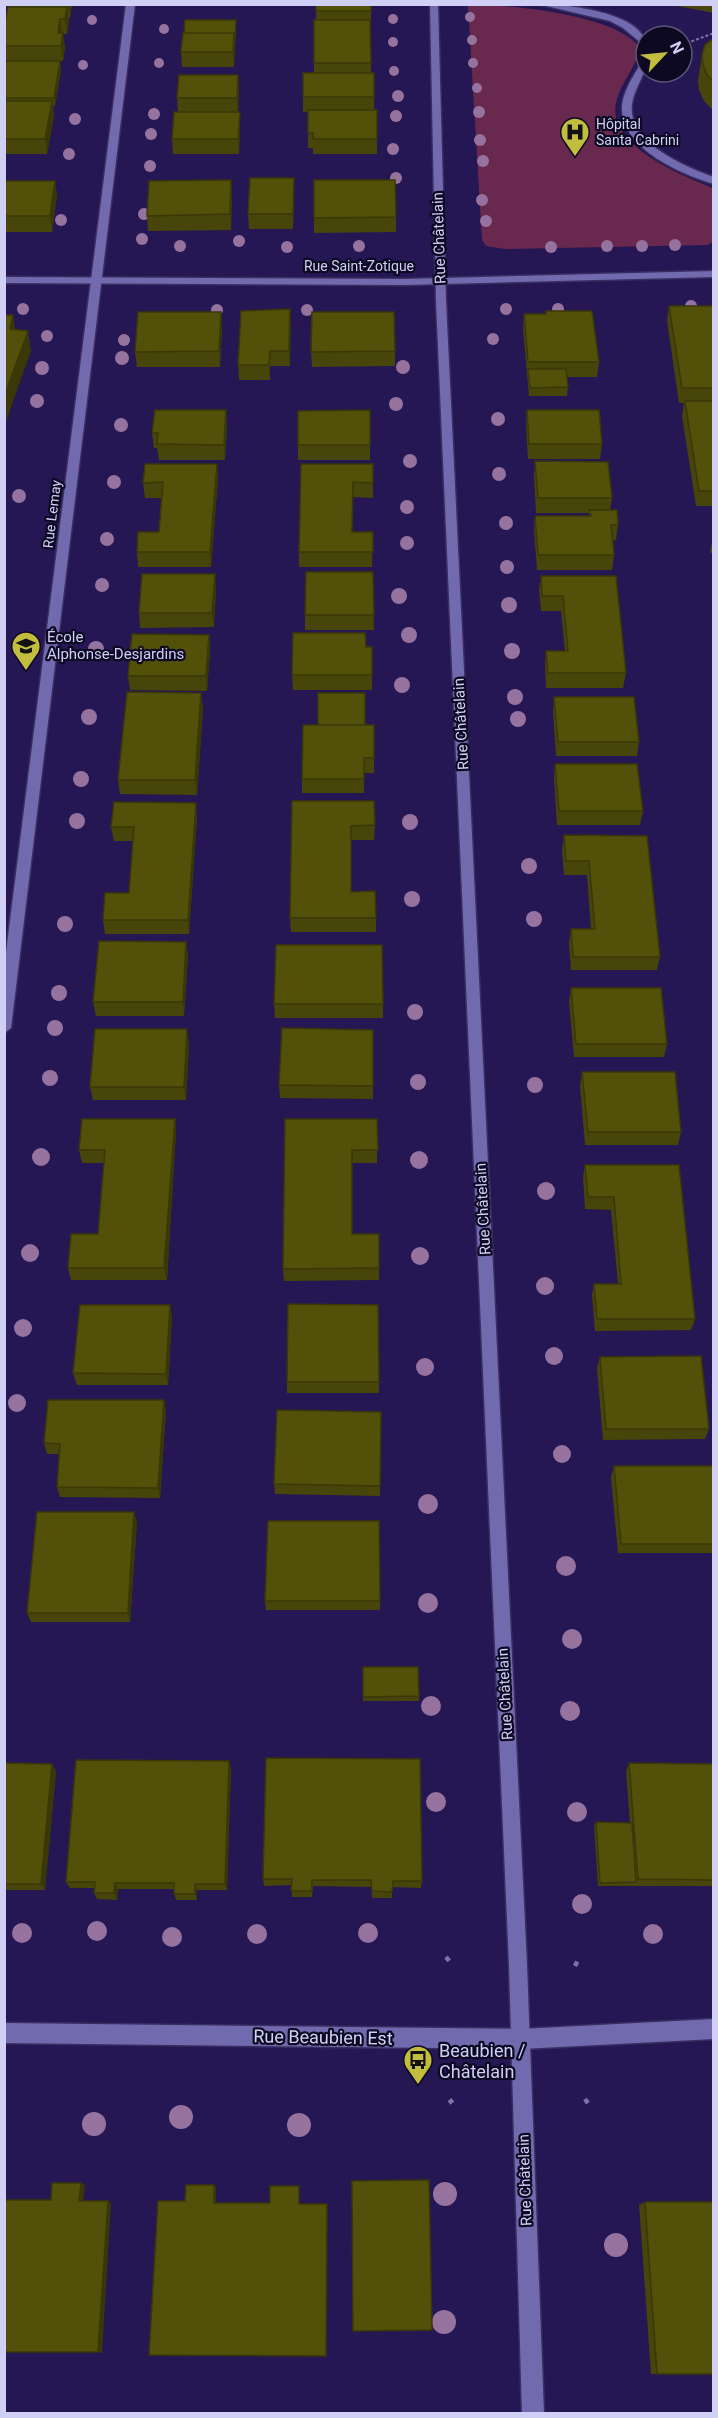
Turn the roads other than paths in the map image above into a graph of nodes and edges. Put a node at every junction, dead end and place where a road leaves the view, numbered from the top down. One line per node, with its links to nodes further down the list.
1 (131, 4): 8 (street, Rue Lemay)
2 (434, 4): 10 (street, Rue Châtelain)
3 (542, 4): 4 (street)
4 (634, 32)
5 (636, 84): 6 (street)
6 (714, 181)
7 (714, 274): 10 (street, Rue Saint-Zotique)
8 (96, 279): 9 (street, Rue Saint-Zotique); 10 (street, Rue Saint-Zotique); 11 (street, Rue Lemay)
9 (4, 280)
10 (441, 282): 14 (street, Rue Châtelain)
11 (4, 1028)
12 (714, 2029): 14 (street, Rue Beaubien Est)
13 (4, 2033): 14 (street, Rue Beaubien Est)
14 (521, 2039): 15 (street, Rue Châtelain)
15 (533, 2414)

